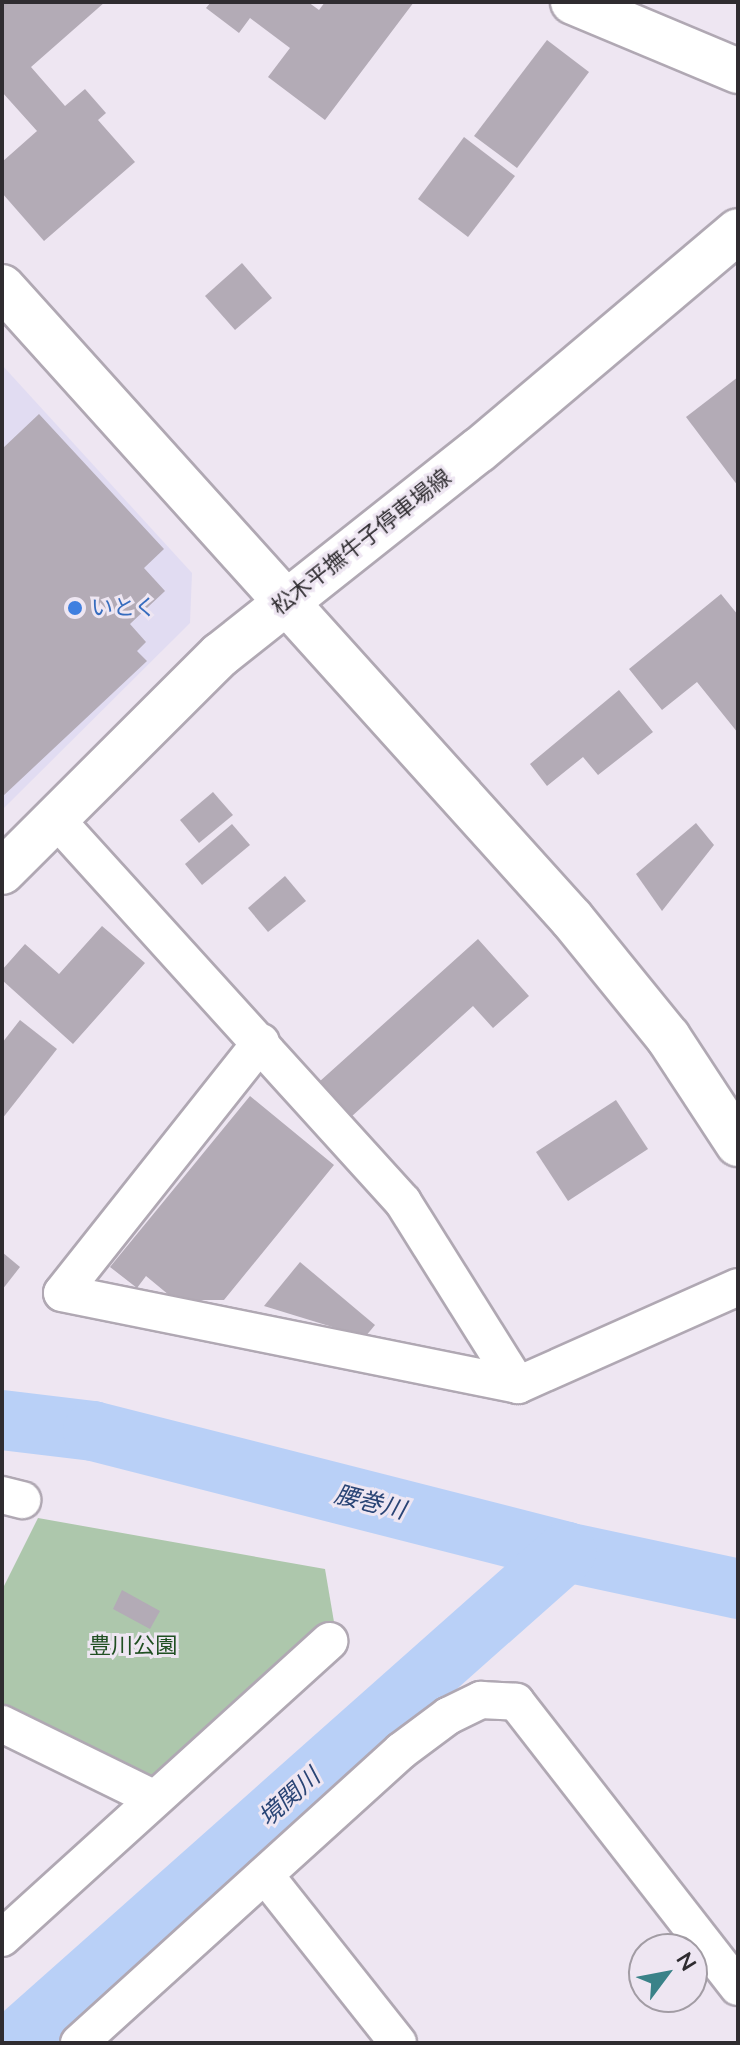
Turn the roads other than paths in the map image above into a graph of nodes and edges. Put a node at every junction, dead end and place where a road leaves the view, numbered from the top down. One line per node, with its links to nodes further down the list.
1 (573, 2): 2 (main road)
2 (738, 71)
3 (738, 231): 5 (main road, 松木平撫牛子停車場線)
4 (2, 287): 5 (main road)
5 (284, 601): 6 (main road, 松木平撫牛子停車場線); 9 (main road)
6 (53, 816): 7 (main road, 松木平撫牛子停車場線); 8 (street)
7 (2, 872)
8 (261, 1042): 11 (street); 11 (street)
9 (738, 1144)
10 (738, 1287): 11 (street)
11 (518, 1385)
12 (329, 1641): 14 (street)
13 (2, 1724): 14 (street)
14 (153, 1798): 16 (street)
15 (265, 1875): 17 (street); 18 (street); 19 (street)
16 (2, 1938)
17 (738, 1987)
18 (79, 2043)
19 (398, 2043)

